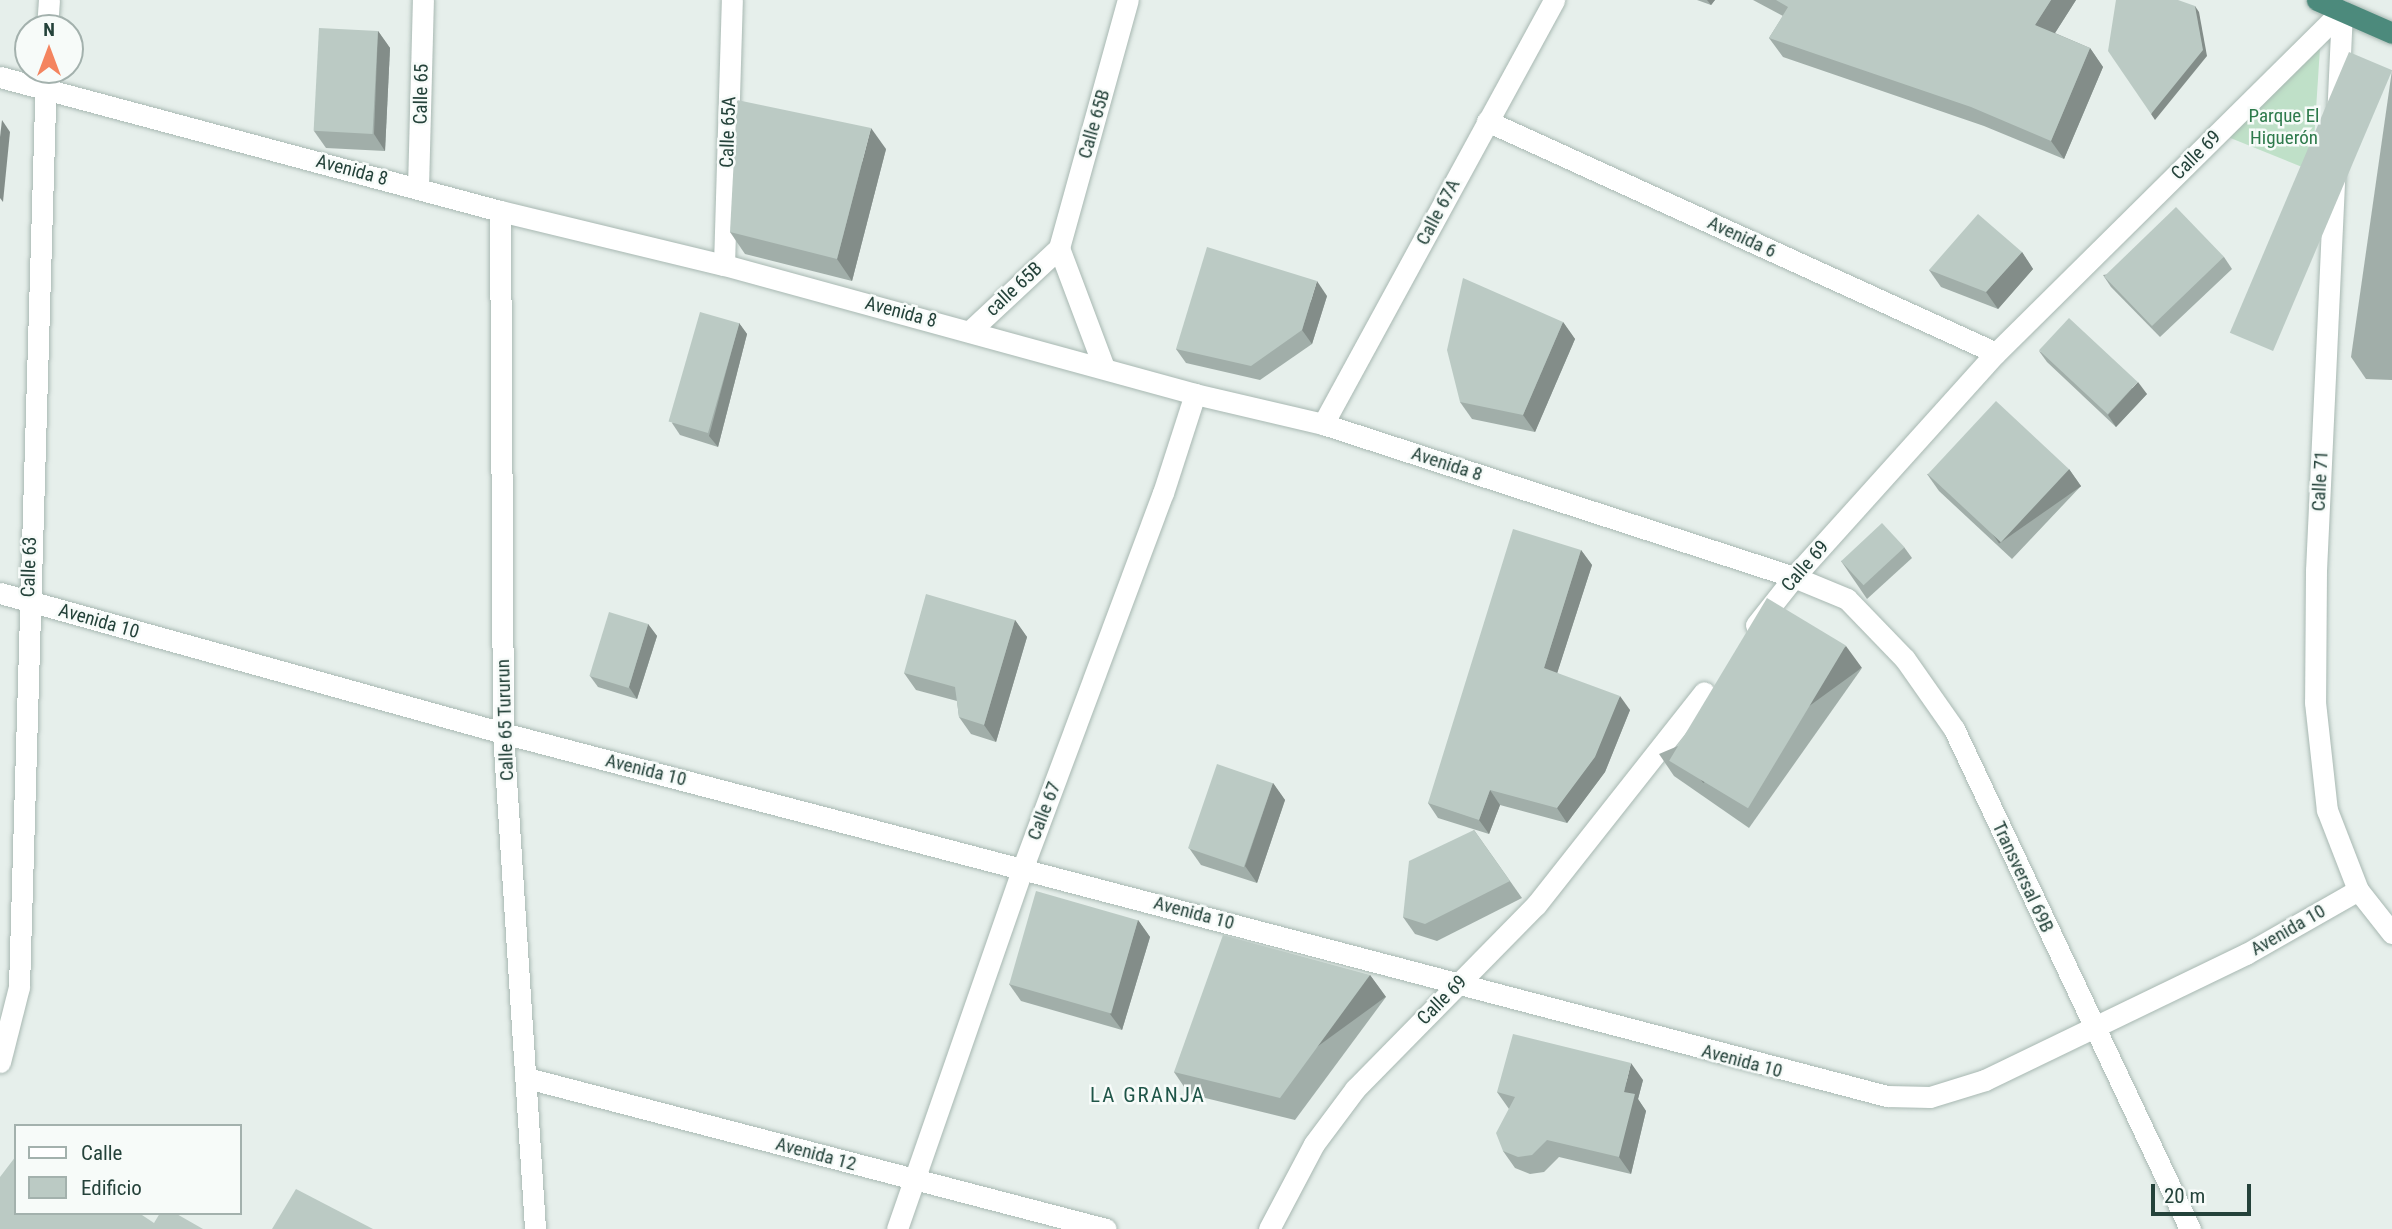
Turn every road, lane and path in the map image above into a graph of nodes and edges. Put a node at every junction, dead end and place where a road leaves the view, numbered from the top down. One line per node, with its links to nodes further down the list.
1 (423, 0): 11 (street, Calle 65)
2 (732, 0): 14 (street, Calle 65A)
3 (1128, 0): 13 (street, Calle 65B)
4 (1553, 0): 10 (street, Calle 67A)
5 (2317, 0): 6 (highway)
6 (2342, 11): 7 (highway); 16 (street, Calle 69); 27 (street, Calle 71)
7 (2392, 33)
8 (45, 84): 22 (street, Calle 63)
9 (62, 84): 11 (street, Avenida 8)
10 (1487, 121): 16 (street, Avenida 6); 19 (street, Calle 67A)
11 (418, 188): 12 (street, Avenida 8)
12 (500, 211): 14 (street, Avenida 8); 25 (street, Calle 65 Tururun)
13 (1059, 248): 15 (street, calle 65B); 17 (street)
14 (724, 265): 15 (street, Avenida 8)
15 (970, 331): 17 (street, Avenida 8)
16 (1996, 353): 20 (street, Calle 69)
17 (1104, 368): 18 (street, Avenida 8)
18 (1195, 394): 19 (street, Avenida 8); 26 (street, Calle 67)
19 (1323, 424): 20 (street, Avenida 8)
20 (1794, 577): 23 (street, Calle 69); 30 (street, Transversal 69B)
21 (0, 593): 22 (street, Avenida 10)
22 (28, 601): 25 (street, Avenida 10); 31 (street, Calle 63)
23 (1744, 641)
24 (1719, 673): 29 (street, Calle 69)
25 (503, 733): 26 (street, Avenida 10); 32 (street, Calle 65 Tururun)
26 (1023, 867): 29 (street, Avenida 10); 33 (street, Calle 67)
27 (2358, 890): 28 (street, Calle 71); 30 (street, Avenida 10)
28 (2392, 933)
29 (1457, 985): 30 (street, Avenida 10); 37 (street, Calle 69)
30 (2094, 1029): 38 (street, Transversal 69B)
31 (0, 1062)
32 (527, 1078): 33 (street, Avenida 12); 34 (street, Calle 65 Tururun)
33 (915, 1180): 35 (street, Calle 67); 36 (street, Avenida 12)
34 (535, 1229)
35 (897, 1229)
36 (1106, 1229)
37 (1269, 1229)
38 (2190, 1229)

